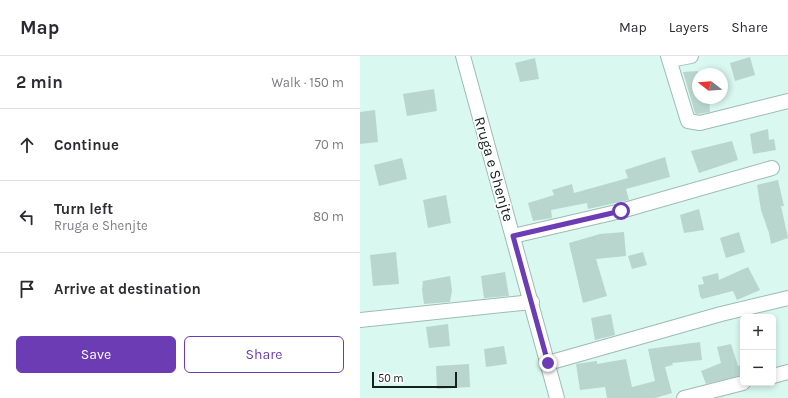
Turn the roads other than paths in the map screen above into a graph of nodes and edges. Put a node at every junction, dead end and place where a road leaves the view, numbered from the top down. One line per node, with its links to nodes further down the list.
1 (463, 56): 6 (street, Rruga e Shenjte)
2 (691, 56): 3 (street)
3 (669, 58): 4 (street)
4 (788, 101)
5 (772, 168): 6 (street)
6 (513, 236): 8 (street, Rruga e Shenjte)
7 (788, 298): 10 (street)
8 (532, 302): 9 (street); 10 (street, Rruga e Shenjte)
9 (360, 320)
10 (548, 363): 14 (street, Rruga e Shenjte)
11 (788, 372): 12 (street)
12 (776, 375)
13 (740, 384): 15 (street)
14 (557, 398)
15 (684, 398)

